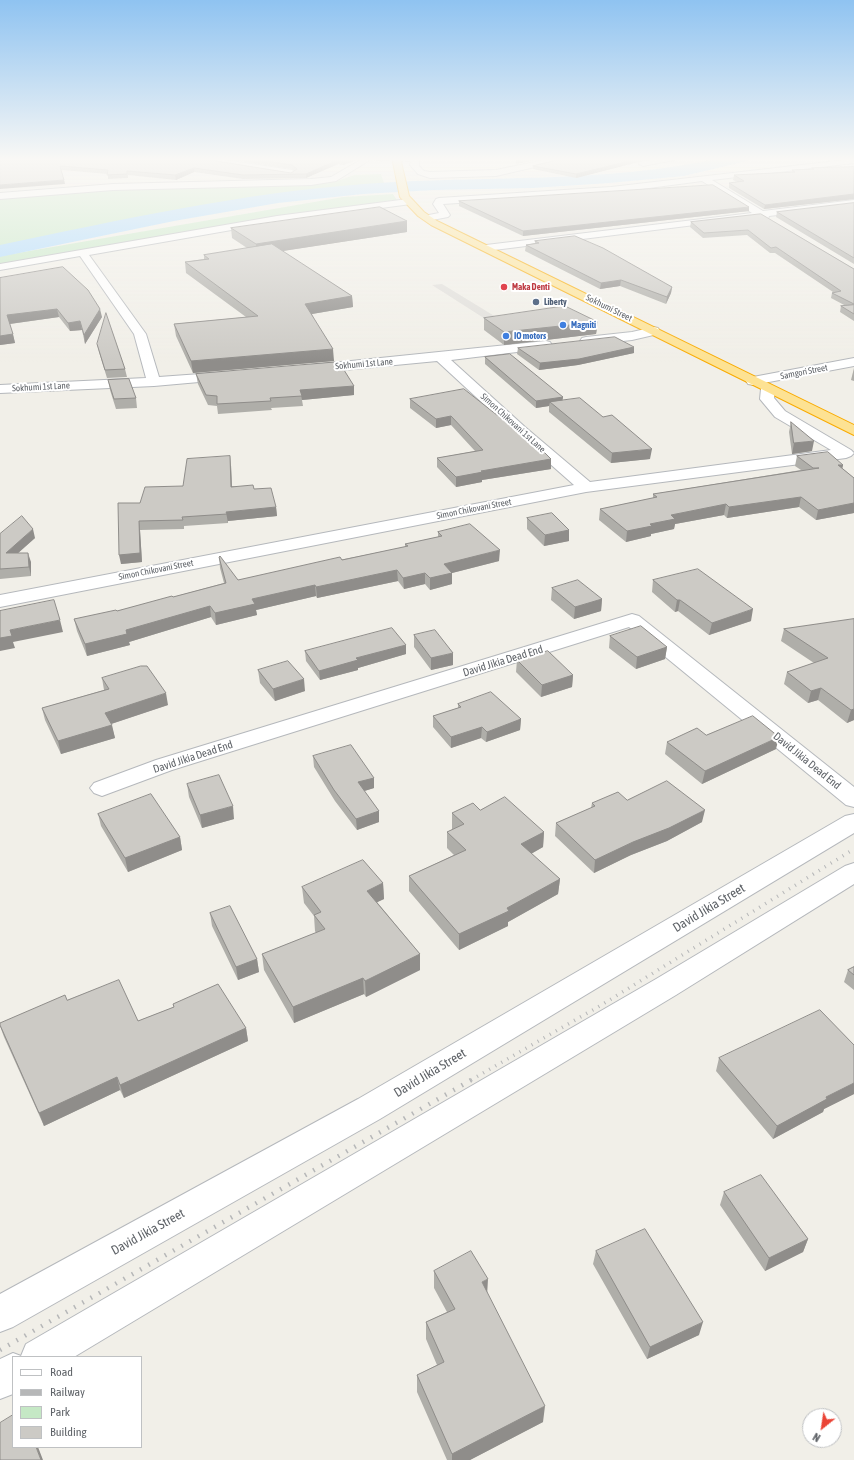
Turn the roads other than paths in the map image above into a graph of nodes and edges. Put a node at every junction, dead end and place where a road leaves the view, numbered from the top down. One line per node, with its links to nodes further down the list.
1 (236, 226): 5 (street)
2 (441, 226): 4 (highway, Sokhumi Street)
3 (663, 226): 4 (street)
4 (486, 248): 7 (highway, Sokhumi Street)
5 (83, 253): 6 (street); 15 (street)
6 (0, 267)
7 (654, 331): 8 (street); 14 (highway, Sokhumi Street)
8 (571, 343)
9 (555, 344): 10 (street, Sokhumi 1st Lane)
10 (440, 357): 12 (street, Sokhumi 1st Lane); 20 (street, Simon Chikovani 1st Lane)
11 (854, 362): 14 (street, Samgori Street)
12 (300, 370)
13 (238, 375): 15 (street, Sokhumi 1st Lane)
14 (753, 381): 16 (highway, Sokhumi Street)
15 (154, 382): 17 (street, Sokhumi 1st Lane)
16 (768, 389): 18 (highway, Sokhumi Street); 19 (street, Simon Chikovani Street)
17 (0, 390)
18 (854, 431)
19 (850, 455): 20 (street, Simon Chikovani Street)
20 (586, 487): 21 (street, Simon Chikovani Street)
21 (0, 600)
22 (102, 788): 23 (street, David Jikia Dead End)
23 (854, 800)
24 (854, 822): 26 (street, David Jikia Street)
25 (854, 872): 27 (street)
26 (0, 1314)
27 (41, 1356)
28 (12, 1373): 29 (street)
29 (0, 1380)

